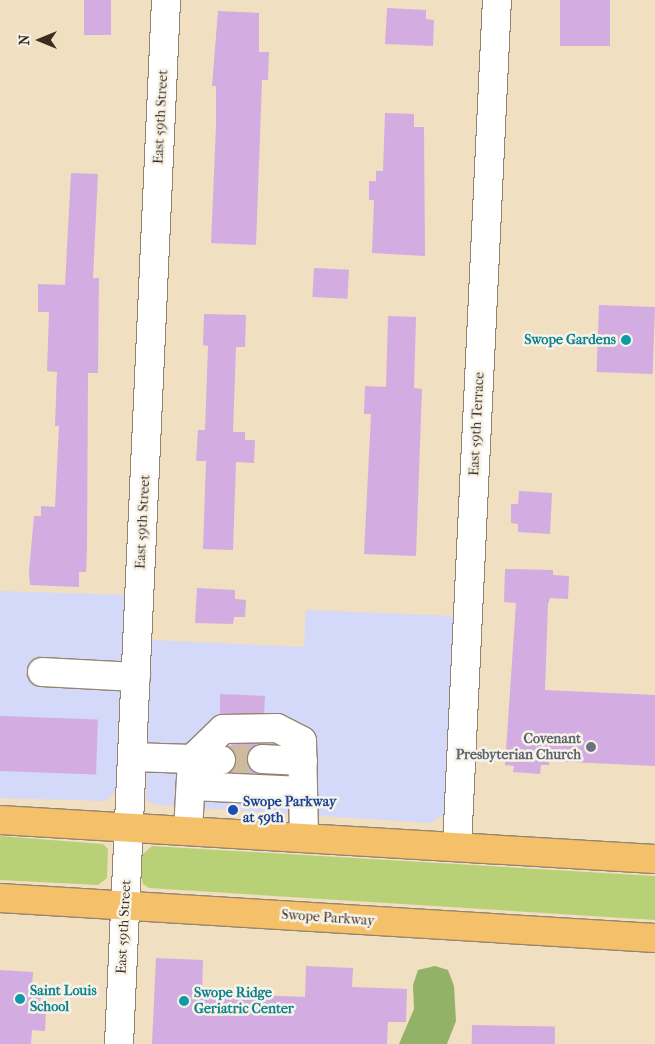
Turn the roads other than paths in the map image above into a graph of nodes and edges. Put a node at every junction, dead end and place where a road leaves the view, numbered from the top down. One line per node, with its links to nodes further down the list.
1 (166, 0): 4 (street, East 59th Street)
2 (496, 0): 16 (street, East 59th Terrace)
3 (42, 672): 4 (street)
4 (136, 677): 5 (street, East 59th Street)
5 (132, 757): 6 (street); 13 (street, East 59th Street)
6 (192, 759): 8 (street); 9 (street); 10 (street)
7 (262, 759): 9 (street)
8 (221, 760)
9 (303, 761): 11 (street)
10 (191, 786): 11 (street); 14 (street)
11 (303, 791): 15 (street)
12 (0, 820): 13 (main road)
13 (129, 827): 14 (main road); 19 (street, East 59th Street)
14 (188, 831): 15 (main road)
15 (304, 838): 16 (main road)
16 (457, 847): 17 (main road)
17 (655, 860)
18 (0, 898): 19 (main road, Swope Parkway)
19 (126, 905): 20 (main road, Swope Parkway); 21 (street, East 59th Street)
20 (655, 938)
21 (119, 1044)

